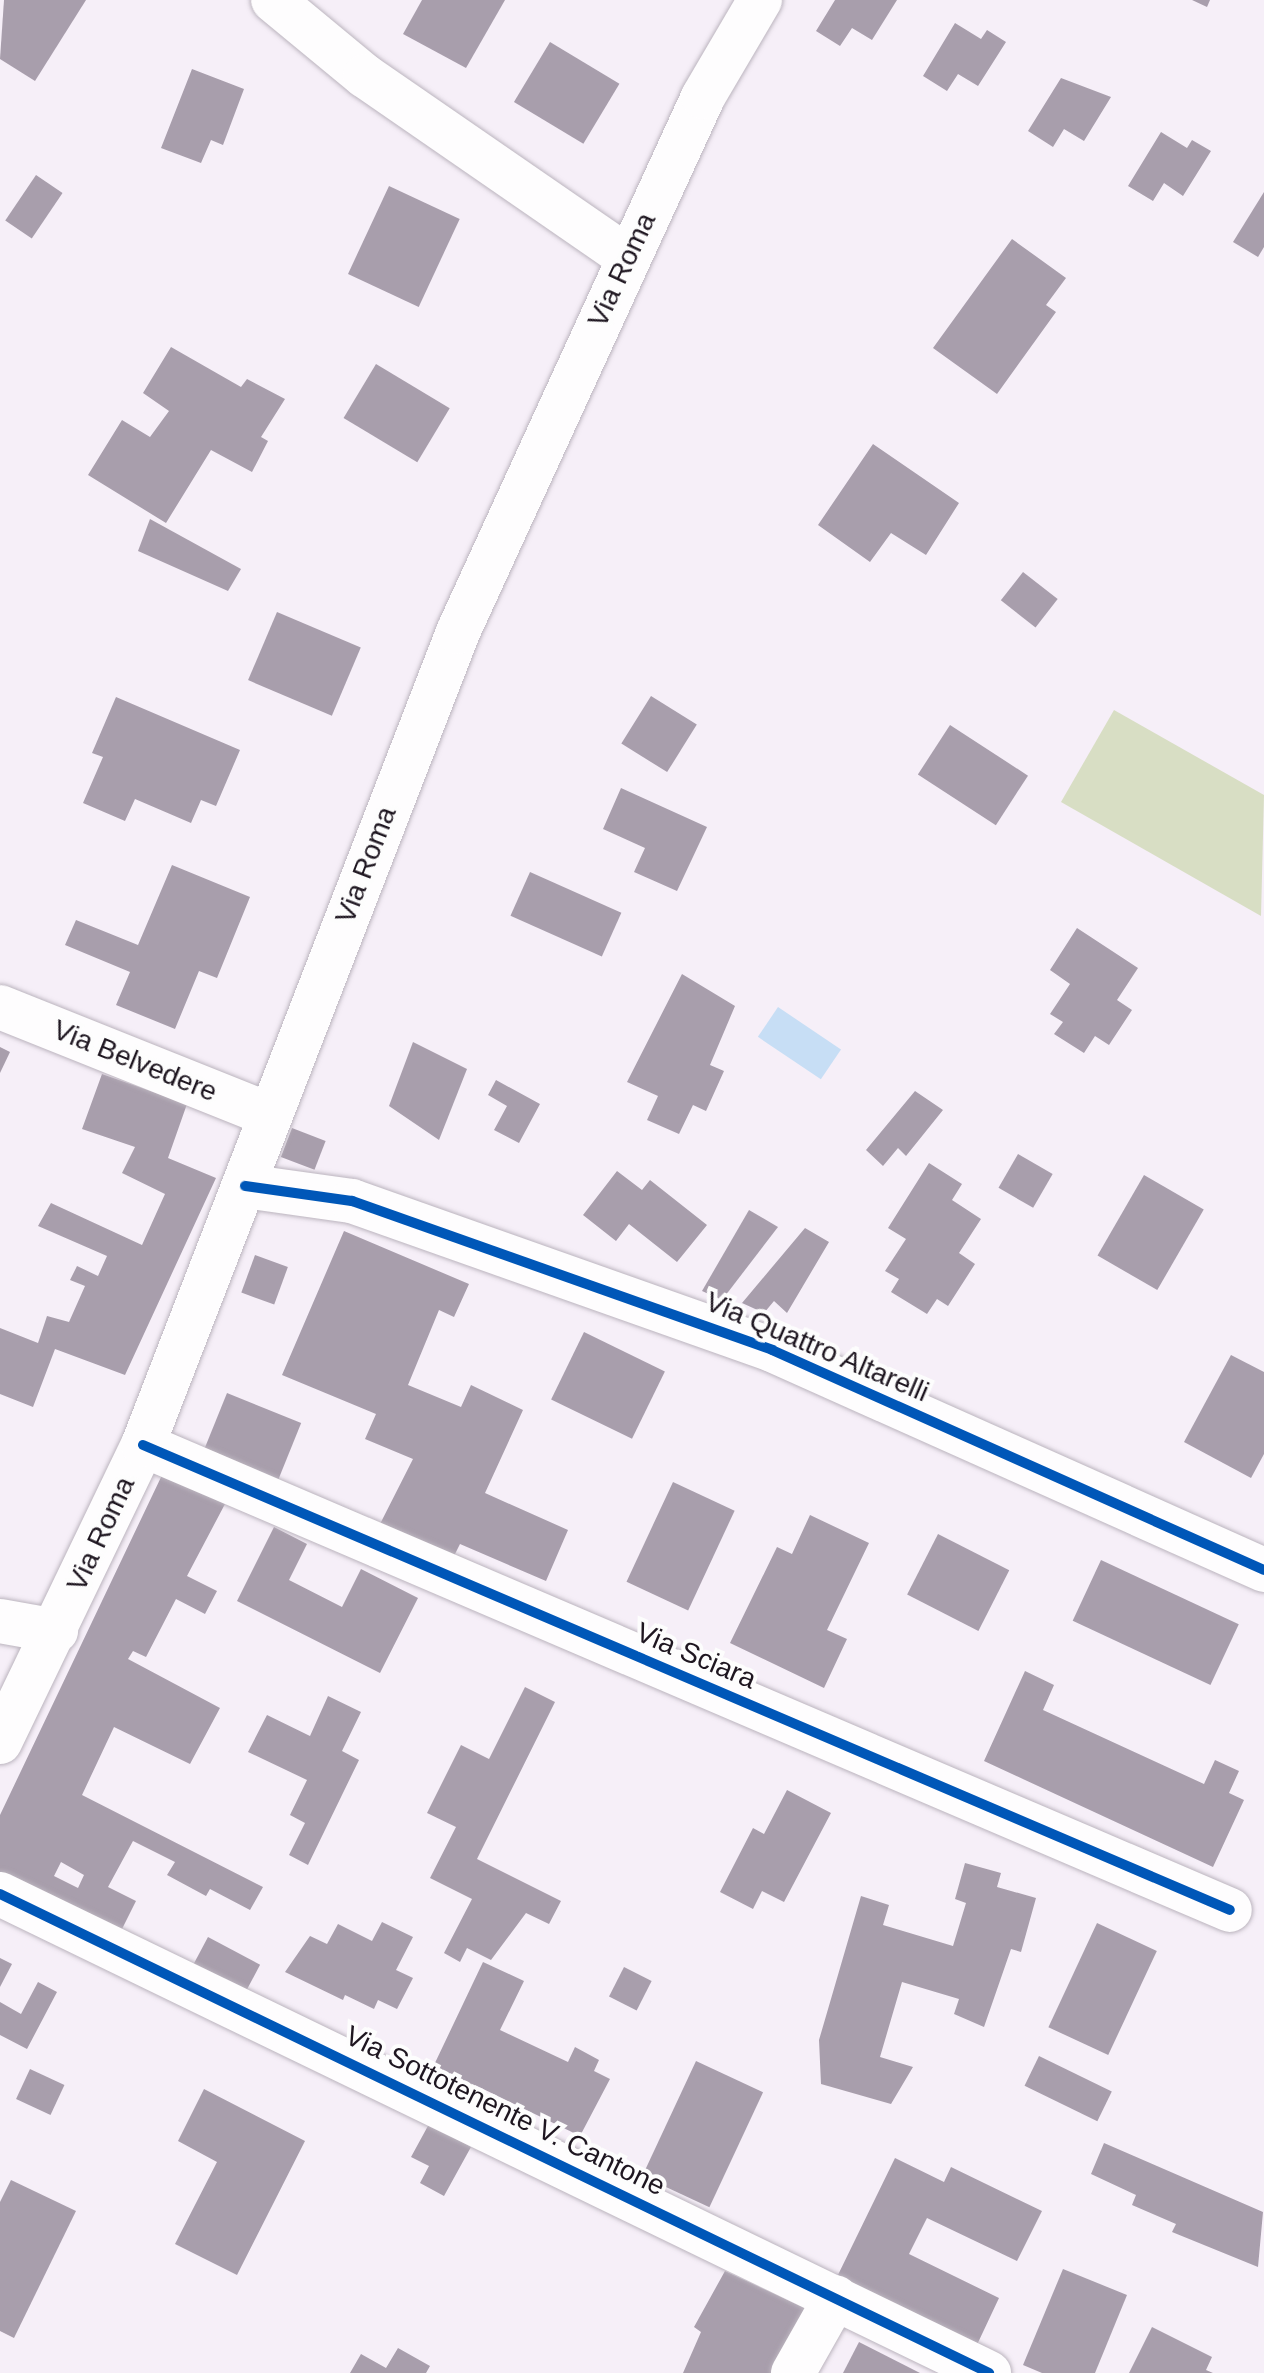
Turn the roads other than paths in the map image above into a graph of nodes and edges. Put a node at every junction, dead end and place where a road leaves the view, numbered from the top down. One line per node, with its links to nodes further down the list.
1 (273, 0): 3 (street)
2 (760, 0): 3 (street, Via Roma)
3 (627, 257): 5 (street, Via Roma)
4 (0, 1007): 5 (street, Via Belvedere)
5 (270, 1115): 6 (street, Via Roma)
6 (245, 1186): 7 (street, Via Roma); 8 (street, Via Quattro Altarelli)
7 (143, 1445): 10 (street, Via Roma); 14 (street, Via Sciara)
8 (1264, 1570)
9 (0, 1621): 10 (street)
10 (52, 1640): 11 (street); 12 (street, Via Roma)
11 (0, 1645)
12 (0, 1742)
13 (0, 1894): 15 (street, Via Sottotenente V. Cantone)
14 (1230, 1910)
15 (836, 2297): 16 (street); 17 (street, Via Sottotenente V. Cantone)
16 (793, 2373)
17 (989, 2373)

